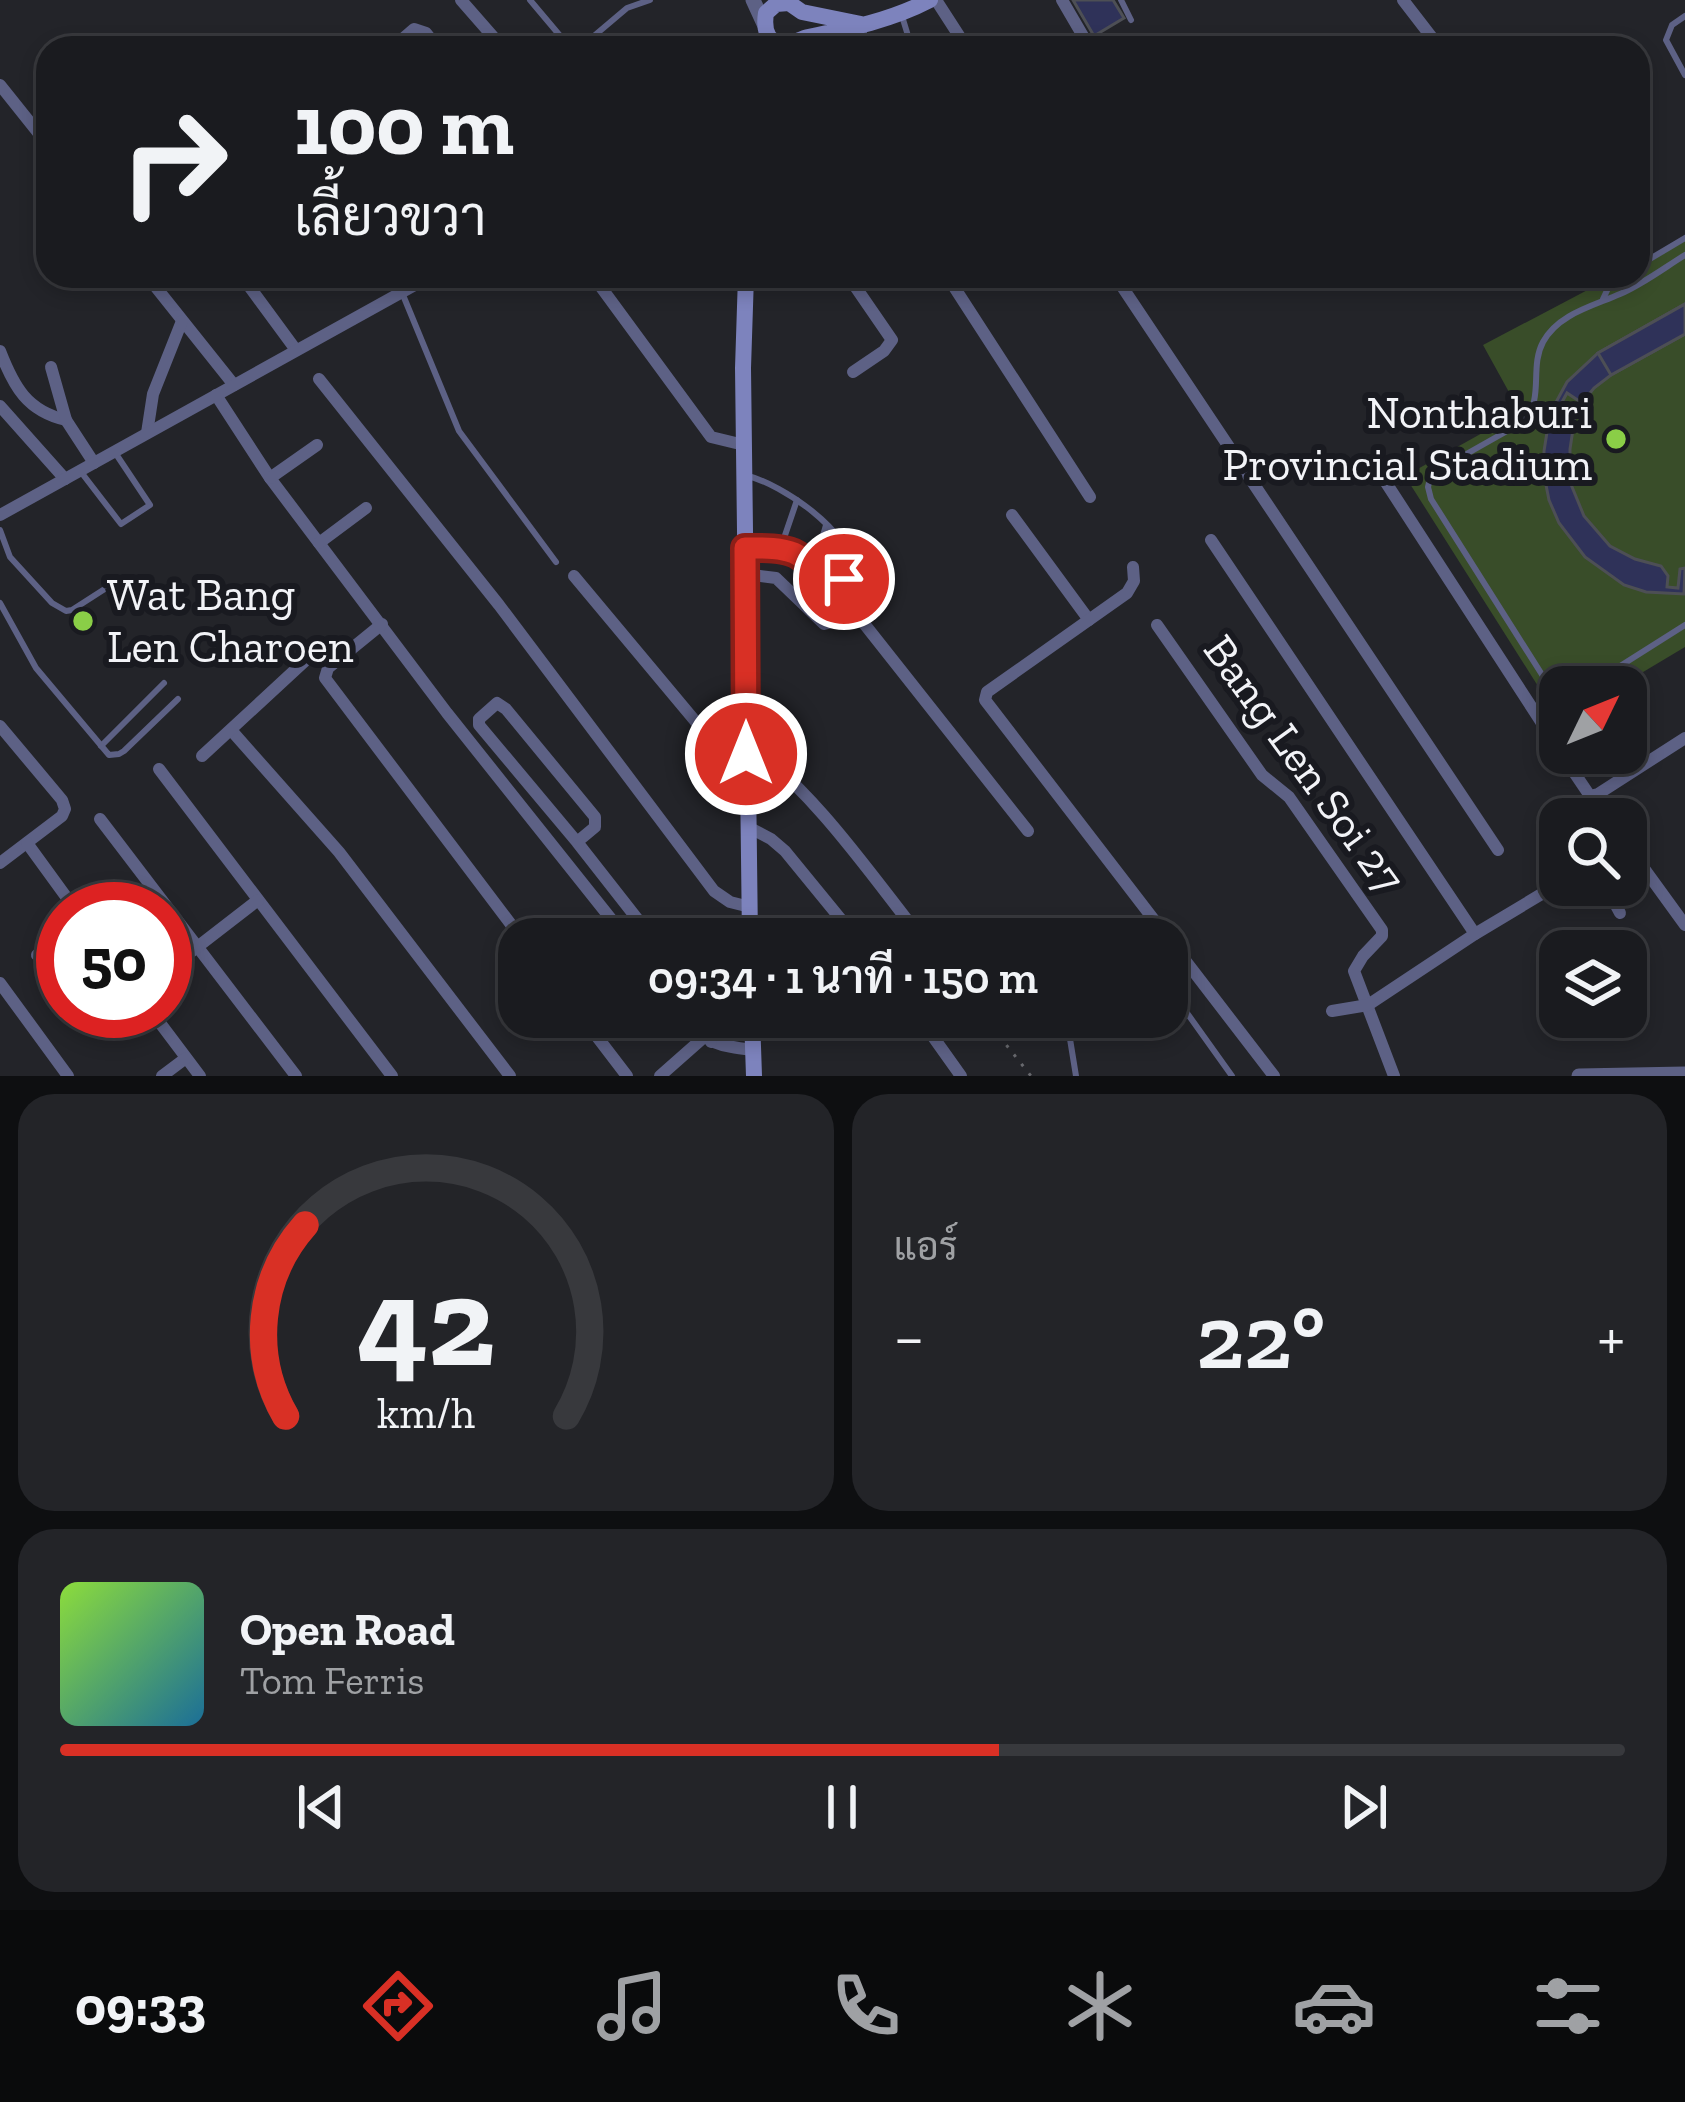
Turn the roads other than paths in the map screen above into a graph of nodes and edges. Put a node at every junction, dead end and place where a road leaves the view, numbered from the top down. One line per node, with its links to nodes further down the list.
1 (461, 0): 14 (street)
2 (530, 0): 15 (lane)
3 (650, 0): 16 (lane)
4 (753, 0): 17 (street)
5 (930, 0): 10 (main road); 22 (street)
6 (1062, 0): 23 (street)
7 (1121, 0): 12 (lane)
8 (1403, 0): 24 (street)
9 (792, 5): 13 (main road); 17 (main road); 18 (main road)
10 (901, 13): 13 (main road); 21 (lane)
11 (1685, 16): 25 (lane)
12 (1131, 20)
13 (864, 24): 19 (main road); 20 (lane)
14 (492, 36)
15 (560, 36)
16 (594, 36)
17 (764, 36)
18 (799, 36)
19 (842, 36)
20 (862, 36)
21 (908, 36)
22 (958, 36)
23 (1083, 36)
24 (1428, 36)
25 (1685, 75)
26 (0, 85): 27 (street)
27 (36, 130)
28 (1685, 238): 30 (lane)
29 (1685, 255): 31 (lane)
30 (1650, 259)
31 (1650, 276)
32 (156, 288): 44 (street)
33 (250, 288): 45 (street)
34 (408, 288): 42 (street)
35 (602, 288): 56 (street)
36 (746, 288): 56 (main road)
37 (856, 288): 48 (street)
38 (954, 288): 63 (street)
39 (1123, 288): 108 (street)
40 (1608, 288): 43 (lane)
41 (1629, 288): 43 (lane)
42 (402, 291): 45 (street); 75 (lane)
43 (1603, 299): 89 (lane)
44 (182, 321): 50 (street); 54 (street)
45 (296, 350): 50 (street)
46 (0, 352): 53 (street)
47 (51, 367): 53 (street)
48 (853, 372)
49 (319, 379): 115 (street)
50 (234, 385): 51 (street)
51 (216, 395): 54 (street); 60 (street)
52 (0, 406): 62 (street)
53 (66, 420): 58 (street)
54 (147, 433): 57 (street)
55 (317, 445): 60 (street)
56 (744, 445): 59 (main road)
57 (114, 452): 58 (street); 58 (lane)
58 (87, 466): 62 (street)
59 (745, 475): 64 (lane); 72 (main road)
60 (270, 478): 71 (street)
61 (1383, 478): 92 (street)
62 (65, 479): 66 (street)
63 (1090, 497)
64 (797, 500): 68 (lane); 73 (lane)
65 (366, 508): 71 (street)
66 (0, 515)
67 (1012, 515): 83 (street)
68 (826, 525): 76 (lane); 76 (lane)
69 (0, 530): 74 (lane)
70 (1211, 541): 124 (street)
71 (319, 543): 84 (street)
72 (745, 548): 73 (lane); 79 (main road)
73 (780, 549): 76 (lane)
74 (10, 557): 78 (lane); 81 (lane)
75 (556, 562)
76 (814, 567)
77 (1132, 567): 83 (street)
78 (0, 568)
79 (746, 574): 97 (main road); 105 (street)
80 (574, 576): 97 (street)
81 (114, 584)
82 (0, 603): 96 (lane)
83 (1089, 620): 152 (street)
84 (382, 625): 117 (street); 118 (street)
85 (1157, 625): 128 (street, Bang Len Soi 27)
86 (1685, 625): 88 (lane)
87 (308, 659): 94 (street)
88 (1620, 666)
89 (1539, 670)
90 (164, 683): 96 (lane)
91 (178, 699): 96 (lane)
92 (1539, 718)
93 (0, 726): 107 (street)
94 (231, 730): 98 (street); 145 (street)
95 (1685, 738): 99 (street)
96 (100, 746)
97 (746, 748): 104 (main road); 122 (street)
98 (202, 756)
99 (1647, 762)
100 (159, 769): 113 (street)
101 (1576, 774): 102 (street)
102 (1629, 774)
103 (100, 819): 125 (street)
104 (748, 826): 115 (main road); 121 (street)
105 (1028, 831)
106 (577, 842): 106 (street); 119 (street)
107 (27, 843): 109 (street); 111 (street)
108 (1498, 850)
109 (0, 863)
110 (1647, 869): 123 (street)
111 (55, 882)
112 (1539, 895): 124 (street)
113 (258, 900): 125 (street); 144 (street)
114 (1616, 906): 116 (street)
115 (750, 907): 120 (main road)
116 (1620, 913)
117 (506, 918)
118 (610, 918)
119 (637, 918)
120 (750, 918)
121 (839, 918)
122 (905, 918)
123 (1685, 925)
124 (1475, 934): 128 (street)
125 (199, 946): 126 (street); 143 (street)
126 (192, 951)
127 (0, 983): 140 (street)
128 (1368, 1005): 129 (street); 153 (street, Bang Len Soi 27)
129 (1332, 1011)
130 (1188, 1013): 151 (lane)
131 (171, 1038): 138 (street)
132 (598, 1038): 146 (street)
133 (752, 1038): 137 (main road)
134 (935, 1038): 149 (street)
135 (1070, 1038): 150 (lane)
136 (707, 1040): 137 (street); 147 (street)
137 (752, 1050): 148 (main road)
138 (186, 1058): 141 (street); 142 (street)
139 (1685, 1074): 154 (street)
140 (68, 1076)
141 (162, 1076)
142 (200, 1076)
143 (296, 1076)
144 (392, 1076)
145 (510, 1076)
146 (627, 1076)
147 (660, 1076)
148 (754, 1076)
149 (961, 1076)
150 (1076, 1076)
151 (1232, 1076)
152 (1274, 1076)
153 (1394, 1076)
154 (1579, 1076)

